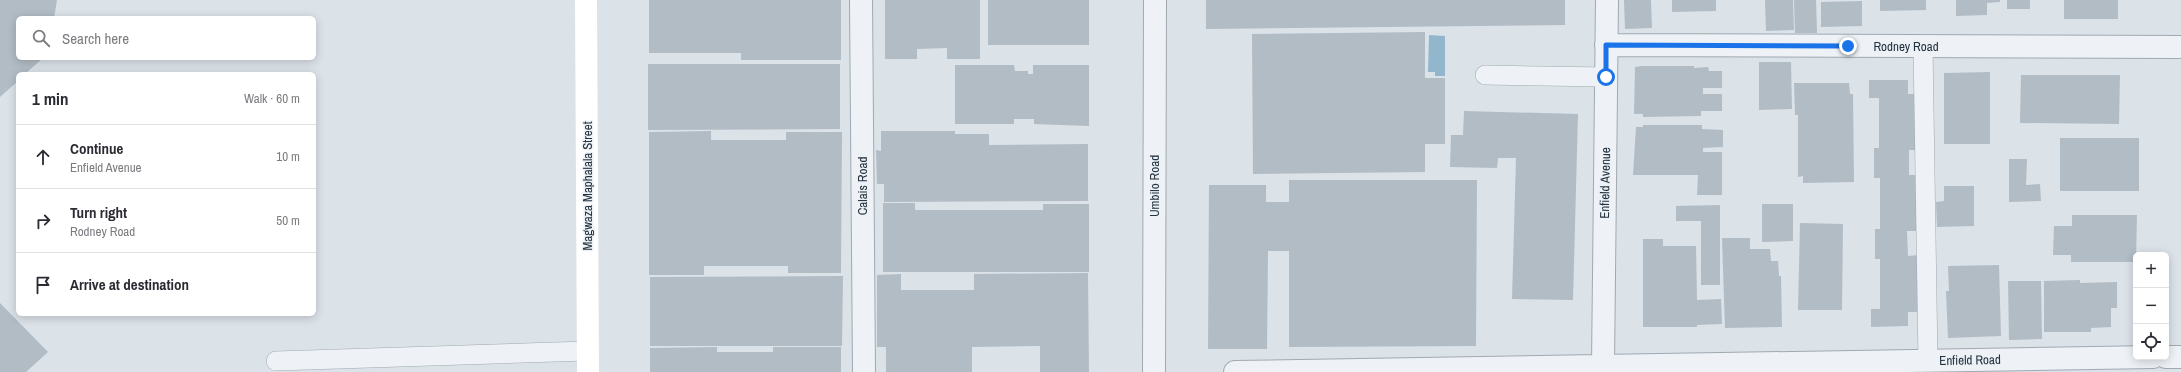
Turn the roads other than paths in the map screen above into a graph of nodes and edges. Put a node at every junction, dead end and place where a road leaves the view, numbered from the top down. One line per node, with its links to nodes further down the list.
1 (586, 0): 15 (main road, Magwaza Maphalala Street)
2 (861, 0): 17 (street, Calais Road)
3 (1155, 0): 18 (street, Umbilo Road)
4 (1607, 0): 5 (street, Enfield Avenue)
5 (1606, 45): 6 (street, Rodney Road); 9 (street, Enfield Avenue)
6 (1923, 46): 7 (street, Rodney Road); 14 (lane)
7 (2181, 47)
8 (1485, 75): 9 (lane)
9 (1606, 77): 16 (street, Enfield Avenue)
10 (2181, 356): 12 (street)
11 (2133, 357): 14 (street, Enfield Road)
12 (2169, 357)
13 (276, 361): 15 (lane)
14 (1928, 361): 16 (street, Enfield Road)
15 (587, 362)
16 (1603, 366): 19 (street, Enfield Road)
17 (864, 372)
18 (1154, 372)
19 (1235, 372)

